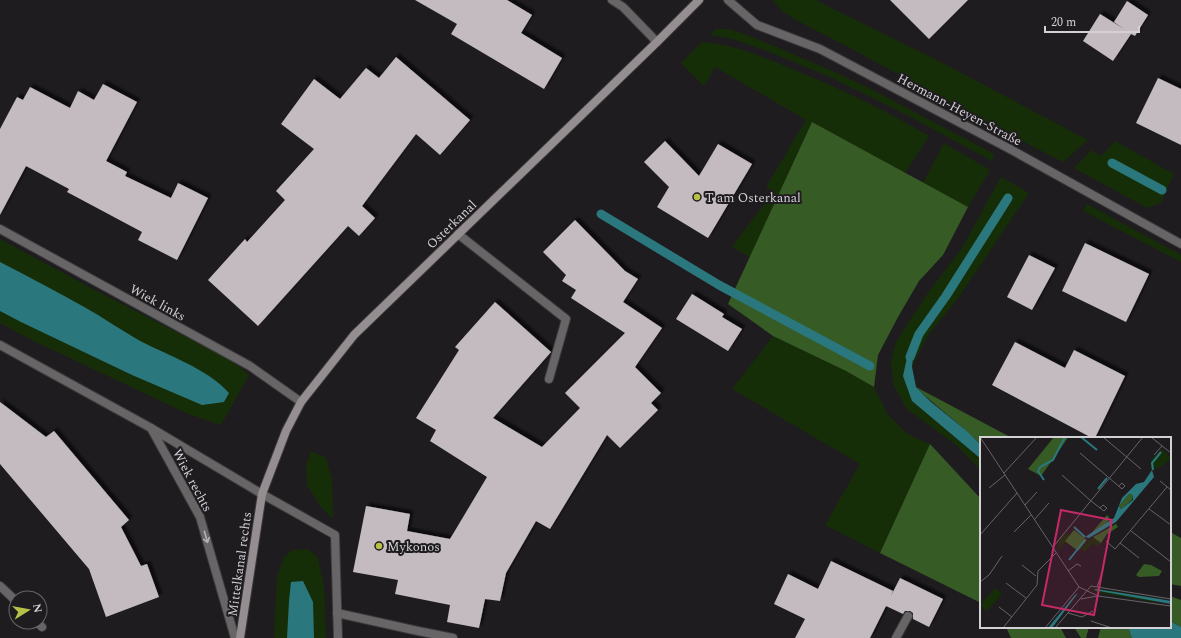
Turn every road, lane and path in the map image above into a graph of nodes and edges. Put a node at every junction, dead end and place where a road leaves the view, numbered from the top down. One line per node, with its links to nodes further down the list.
1 (612, 0): 4 (street)
2 (699, 0): 4 (main road, Osterkanal)
3 (728, 0): 7 (street, Hermann-Heyen-Straße)
4 (657, 42): 6 (main road, Osterkanal)
5 (0, 229): 10 (street, Wiek links)
6 (458, 234): 9 (street); 10 (main road, Osterkanal)
7 (1181, 244)
8 (0, 345): 11 (street, Wiek rechts)
9 (549, 380)
10 (301, 402): 12 (main road, Osterkanal)
11 (151, 428): 12 (street, Wiek rechts); 17 (street, Wiek rechts, one-way to 17)
12 (262, 494): 15 (street, Wiek rechts); 18 (main road, Mittelkanal rechts)
13 (0, 586): 14 (street)
14 (8, 594)
15 (337, 613): 19 (street); 20 (street)
16 (908, 616): 21 (street)
17 (235, 638)
18 (240, 638)
19 (338, 638)
20 (453, 638)
21 (896, 638)

